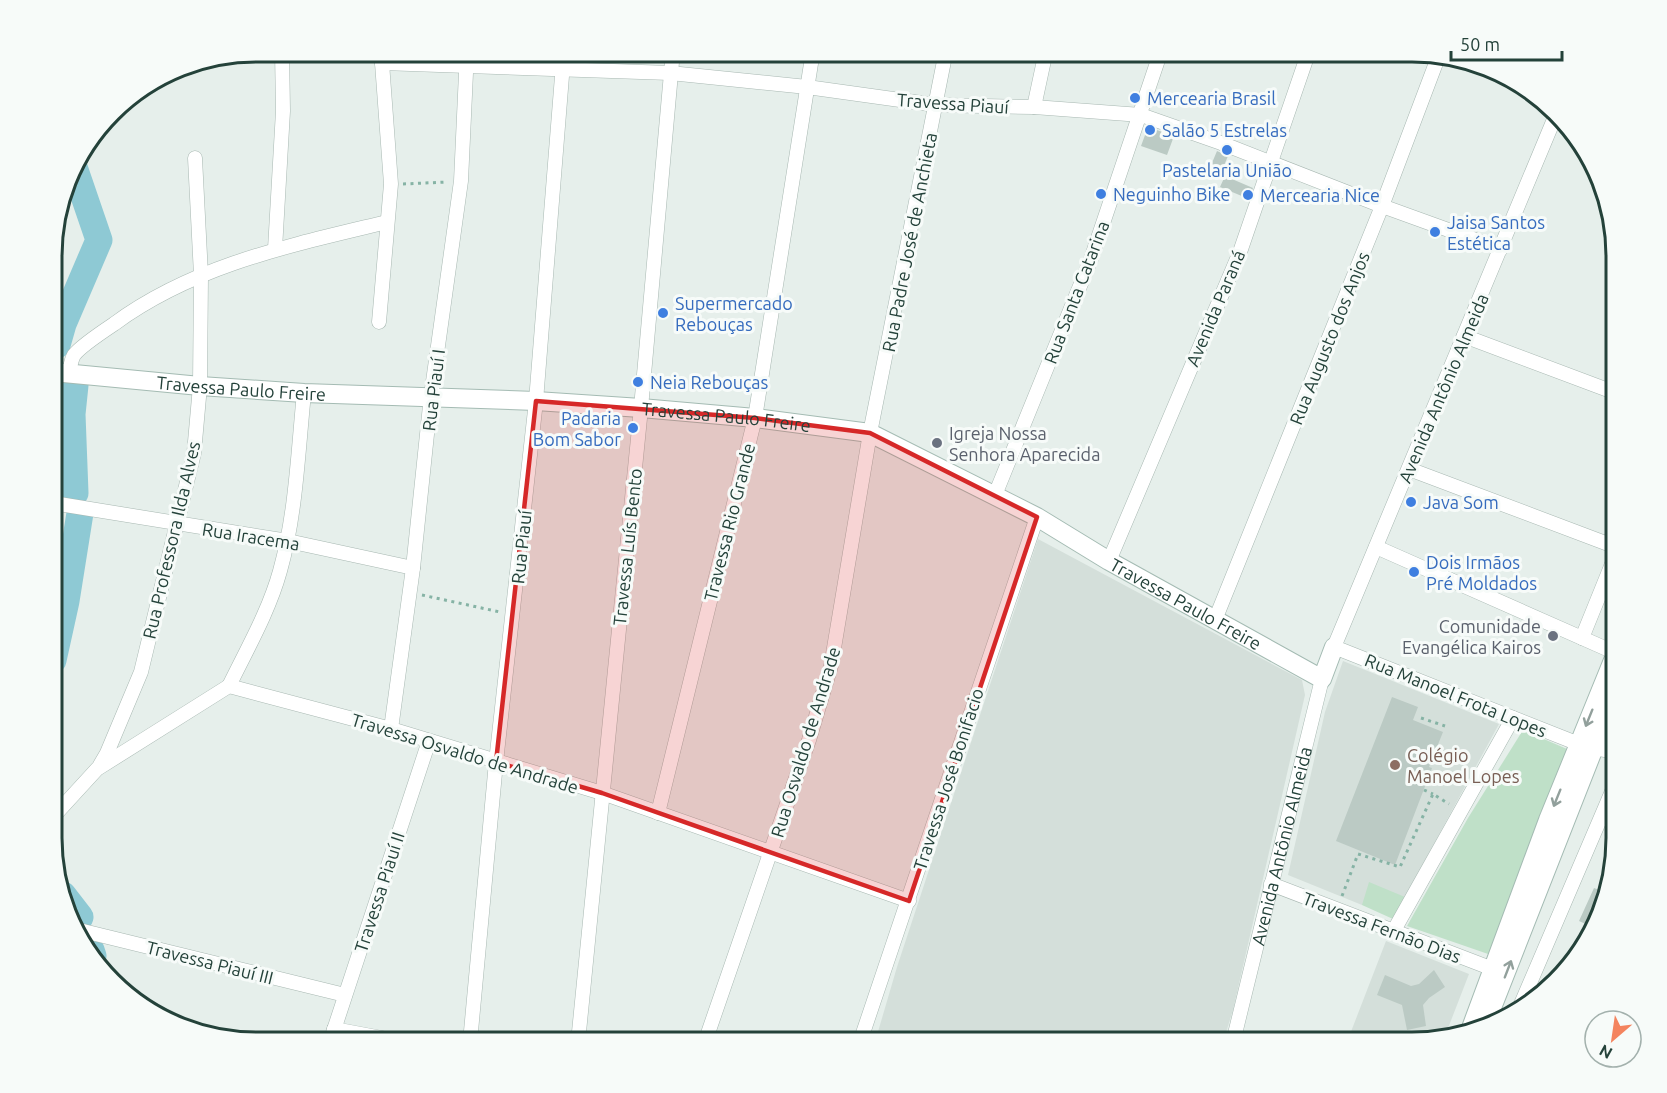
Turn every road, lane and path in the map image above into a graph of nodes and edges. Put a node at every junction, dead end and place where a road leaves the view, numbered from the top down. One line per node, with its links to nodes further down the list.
1 (282, 62): 27 (street)
2 (380, 62): 24 (street)
3 (428, 62): 13 (street, Travessa Piauí)
4 (466, 62): 13 (street, Rua Piauí I)
5 (563, 62): 14 (street, Rua Piauí)
6 (672, 62): 15 (street, Travessa Luís Bento)
7 (811, 62): 16 (street, Travessa Rio Grande)
8 (944, 62): 17 (street, Rua Padre José de Anchieta)
9 (1044, 62): 18 (street)
10 (1158, 62): 19 (street, Rua Santa Catarina)
11 (1305, 62): 22 (street, Avenida Paraná)
12 (1436, 63): 25 (street, Rua Augusto dos Anjos)
13 (466, 66): 14 (street, Travessa Piauí); 37 (street, Rua Piauí I)
14 (563, 69): 15 (street, Travessa Piauí); 38 (street, Rua Piauí)
15 (670, 73): 16 (street, Travessa Piauí); 39 (street, Travessa Luís Bento)
16 (807, 87): 17 (street, Travessa Piauí); 40 (street, Travessa Rio Grande)
17 (936, 105): 18 (street, Travessa Piauí); 41 (street, Rua Padre José de Anchieta)
18 (1034, 107): 19 (street, Travessa Piauí)
19 (1141, 115): 22 (street, Travessa Piauí); 43 (street, Rua Santa Catarina)
20 (1553, 122): 28 (street, Avenida Antônio Almeida)
21 (195, 158): 29 (street, Rua Professora Ilda Alves)
22 (1272, 163): 25 (street, Travessa Piauí); 50 (street, Avenida Paraná)
23 (440, 183): 24 (path)
24 (391, 184): 26 (street)
25 (1382, 206): 28 (street, Travessa Piauí); 55 (street, Rua Augusto dos Anjos)
26 (387, 222): 27 (street); 30 (street)
27 (275, 249): 29 (street)
28 (1501, 249): 31 (street, Avenida Antônio Almeida)
29 (201, 275): 32 (street); 34 (street, Rua Professora Ilda Alves)
30 (379, 322)
31 (1464, 336): 35 (street); 42 (street, Avenida Antônio Almeida)
32 (62, 371)
33 (62, 372): 34 (street, Travessa Paulo Freire)
34 (200, 387): 36 (street, Travessa Paulo Freire); 46 (street, Rua Professora Ilda Alves)
35 (1605, 389)
36 (304, 393): 37 (street, Travessa Paulo Freire); 47 (street)
37 (431, 396): 38 (street, Travessa Paulo Freire); 51 (street, Rua Piauí I)
38 (536, 401): 39 (street, Travessa Paulo Freire); 54 (street, Rua Piauí)
39 (641, 408): 40 (street, Travessa Paulo Freire); 73 (street, Travessa Luís Bento)
40 (755, 418): 41 (street, Travessa Paulo Freire); 78 (street, Travessa Rio Grande)
41 (870, 434): 43 (street, Travessa Paulo Freire); 79 (street, Rua Osvaldo de Andrade)
42 (1408, 469): 48 (street); 49 (street, Avenida Antônio Almeida)
43 (995, 495): 45 (street, Travessa Paulo Freire)
44 (62, 505): 46 (street, Rua Iracema)
45 (1037, 517): 50 (street, Travessa Paulo Freire); 82 (street, Travessa José Bonifacio)
46 (178, 524): 47 (street, Rua Iracema); 71 (street, Rua Professora Ilda Alves)
47 (288, 541): 51 (street, Rua Iracema); 60 (street)
48 (1605, 545)
49 (1376, 547): 56 (street); 57 (street, Avenida Antônio Almeida)
50 (1109, 561): 55 (street, Travessa Paulo Freire)
51 (413, 568): 53 (street, Rua Piauí I)
52 (1605, 571): 56 (street)
53 (410, 592): 54 (path); 66 (street, Rua Piauí I)
54 (513, 615): 70 (street, Rua Piauí)
55 (1215, 620): 59 (street, Travessa Paulo Freire)
56 (1582, 638): 58 (street)
57 (1334, 647): 59 (street, Avenida Antônio Almeida); 64 (street, Rua Manoel Frota Lopes)
58 (1605, 648)
59 (1322, 679): 80 (street, Avenida Antônio Almeida)
60 (229, 686): 66 (street, Travessa Osvaldo de Andrade); 71 (street)
61 (1605, 688): 68 (street, one-way to 68)
62 (1605, 712): 68 (street)
63 (1421, 718): 65 (path)
64 (1513, 718): 68 (street, Rua Manoel Frota Lopes); 84 (street)
65 (1445, 726)
66 (391, 729): 67 (street, Travessa Osvaldo de Andrade)
67 (429, 741): 70 (street, Travessa Osvaldo de Andrade); 87 (street, Travessa Piauí II)
68 (1587, 746): 69 (street, Rua Manoel Frota Lopes); 85 (street, one-way to 85); 88 (street, one-way to 68)
69 (1605, 750)
70 (496, 762): 73 (street, Travessa Osvaldo de Andrade); 93 (street, Rua Piauí)
71 (97, 769): 76 (street)
72 (1424, 790): 74 (path)
73 (602, 793): 78 (street, Travessa Osvaldo de Andrade); 94 (street, Travessa Luís Bento)
74 (1433, 794): 75 (path); 81 (path)
75 (1454, 806)
76 (62, 807)
77 (1605, 808): 86 (street)
78 (658, 813): 79 (street, Travessa Osvaldo de Andrade)
79 (771, 851): 82 (street, Travessa Osvaldo de Andrade); 95 (street, Rua Osvaldo de Andrade)
80 (1271, 884): 84 (street, Travessa Fernão Dias); 91 (street, Avenida Antônio Almeida)
81 (1342, 898)
82 (909, 901): 90 (street, Travessa José Bonifacio)
83 (87, 932): 87 (street, Travessa Piauí III)
84 (1393, 932): 85 (street, Travessa Fernão Dias)
85 (1493, 969): 89 (street)
86 (1525, 994)
87 (345, 995): 92 (street, Travessa Piauí II)
88 (1489, 1016)
89 (1474, 1021)
90 (864, 1031)
91 (1236, 1031)
92 (333, 1032)
93 (471, 1032)
94 (579, 1032)
95 (709, 1032)

